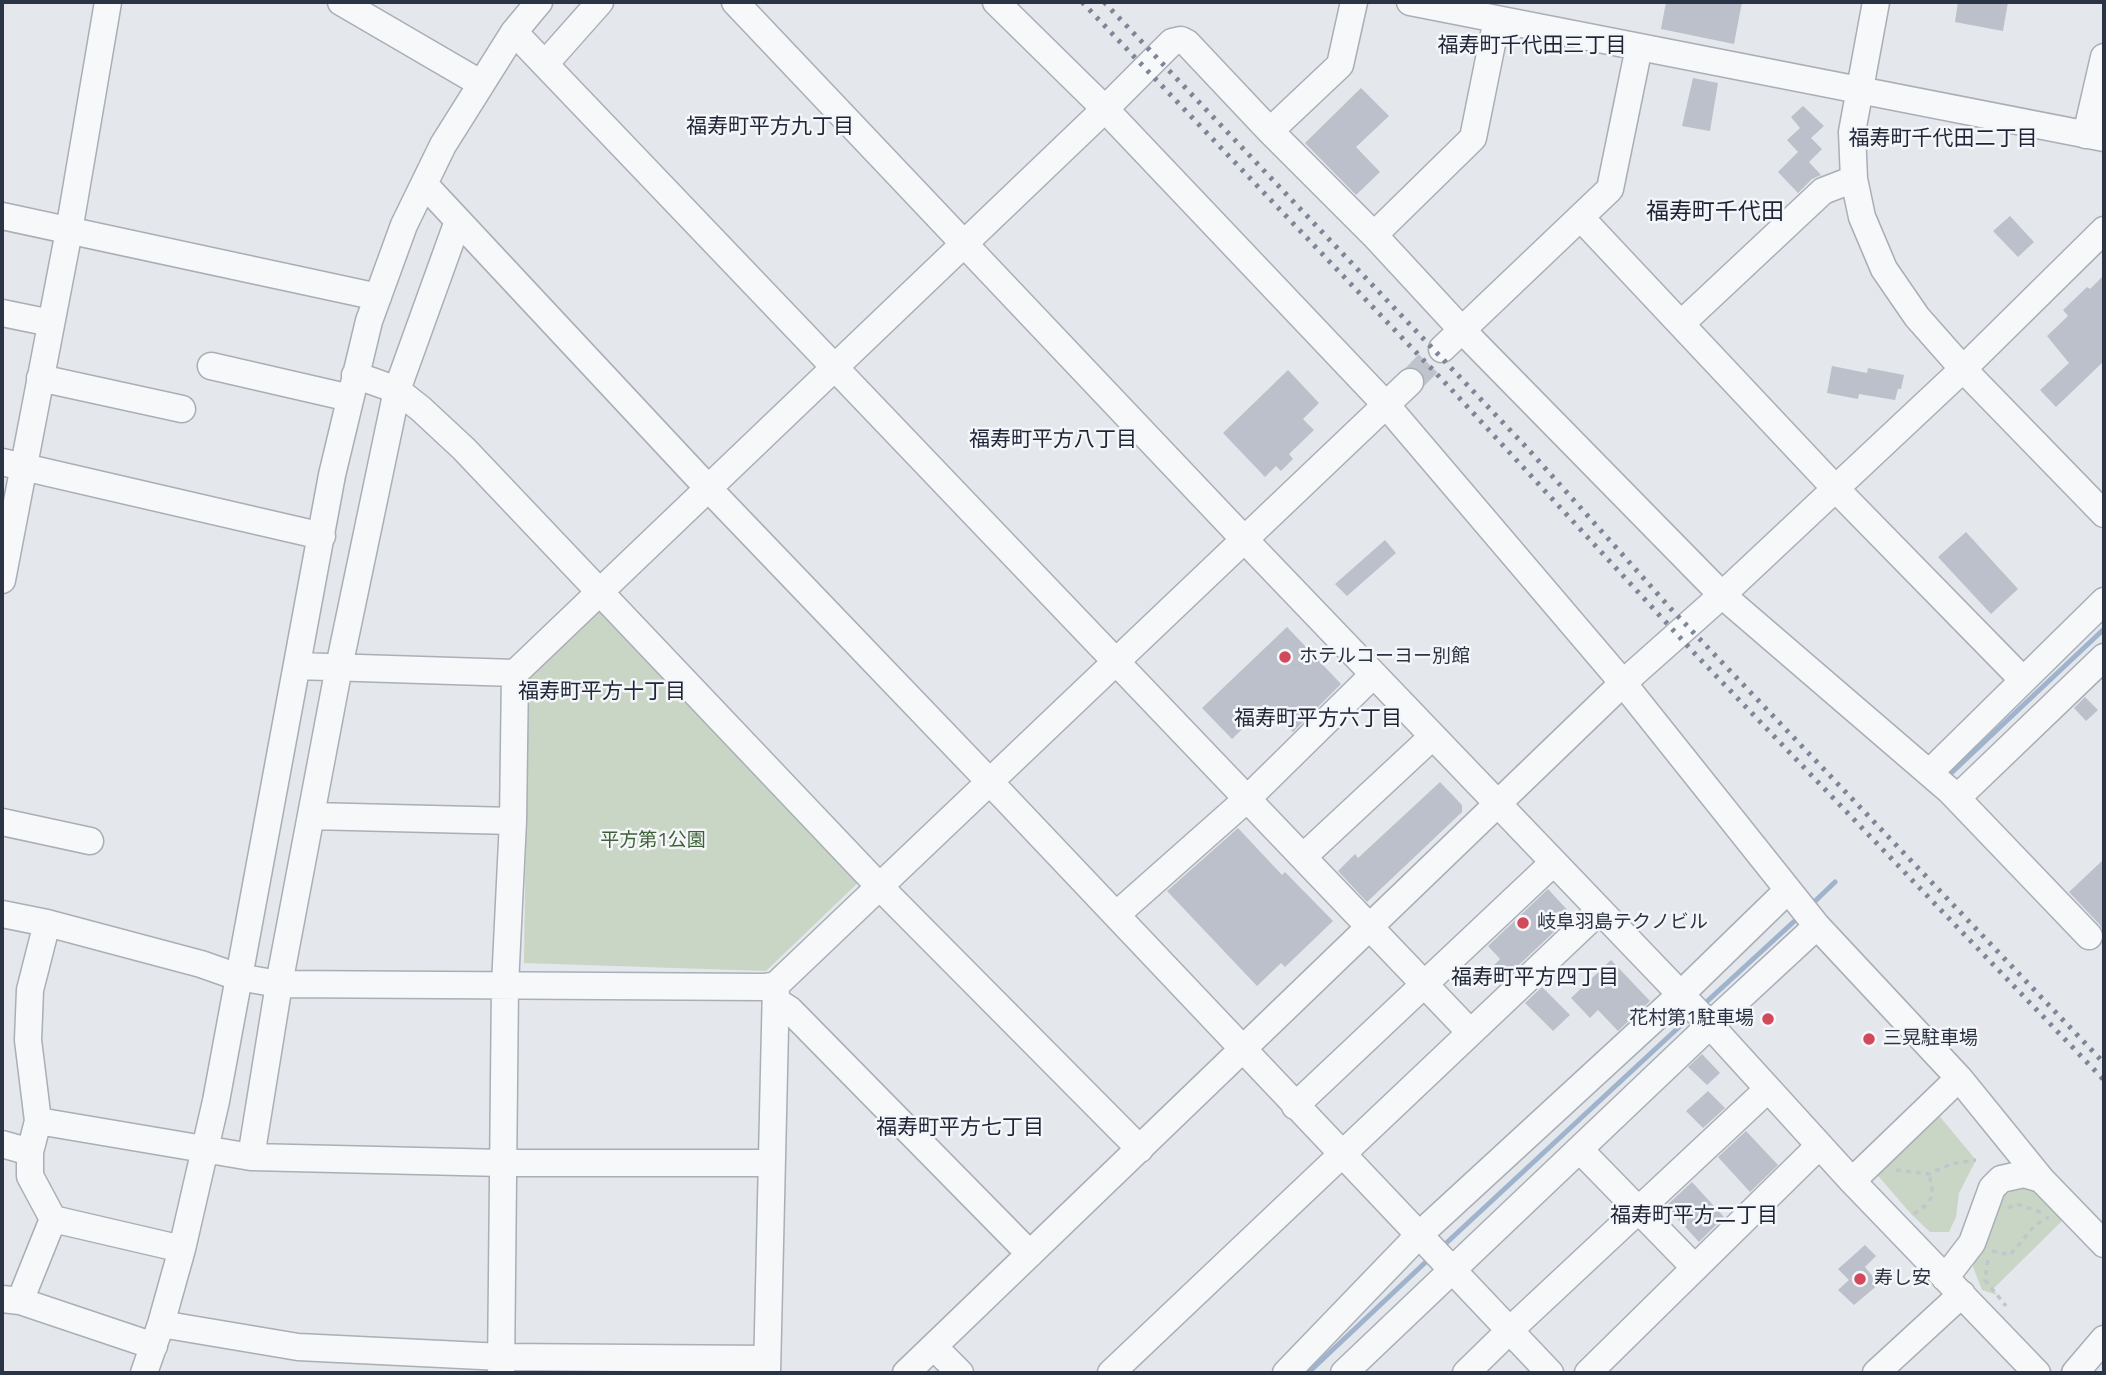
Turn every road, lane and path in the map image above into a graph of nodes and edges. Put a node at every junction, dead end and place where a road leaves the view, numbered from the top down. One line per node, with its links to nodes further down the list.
1 (108, 2): 26 (street)
2 (341, 2): 15 (street)
3 (539, 2): 11 (street)
4 (600, 2): 14 (street)
5 (735, 2): 28 (street)
6 (996, 2): 17 (street)
7 (1354, 2): 18 (street)
8 (1409, 2): 10 (street)
9 (1875, 2): 16 (street)
10 (1497, 19): 12 (street); 27 (street)
11 (514, 32): 14 (street); 15 (street)
12 (1639, 47): 16 (street); 23 (street)
13 (2104, 57): 19 (street)
14 (545, 64): 36 (street)
15 (480, 83): 21 (street)
16 (1859, 90): 19 (street); 20 (street)
17 (1105, 109): 18 (street); 28 (street); 42 (street)
18 (1270, 131): 27 (street)
19 (2095, 136)
20 (1854, 179): 32 (street); 37 (street)
21 (424, 184): 24 (street); 29 (street)
22 (2, 216): 26 (street)
23 (1581, 218): 32 (street); 33 (street)
24 (458, 221): 41 (street); 46 (street)
25 (2104, 230): 37 (street)
26 (69, 231): 29 (street); 31 (street)
27 (1374, 235): 33 (street)
28 (964, 244): 36 (street); 49 (street)
29 (378, 297): 40 (street)
30 (2, 313): 31 (street)
31 (51, 323): 38 (street)
32 (1682, 323): 45 (street)
33 (1461, 329): 34 (street); 52 (street)
34 (1442, 349)
35 (211, 366): 40 (street)
36 (834, 367): 46 (street); 55 (street)
37 (1963, 369): 45 (street); 47 (street)
38 (40, 379): 43 (street); 44 (street)
39 (1410, 382): 42 (street)
40 (352, 386): 41 (street); 48 (street)
41 (397, 390): 51 (street); 57 (street)
42 (1387, 406): 49 (street); 61 (street)
43 (182, 409)
44 (12, 464): 48 (street); 50 (street)
45 (1834, 487): 52 (street); 60 (street)
46 (708, 488): 51 (street); 63 (street)
47 (2104, 514)
48 (322, 536): 56 (street)
49 (1243, 538): 55 (street); 59 (street)
50 (3, 569)
51 (600, 591): 58 (street); 73 (street)
52 (1722, 595): 61 (street); 64 (street)
53 (2104, 601): 60 (street)
54 (2104, 657): 64 (street)
55 (1115, 661): 63 (street); 65 (street)
56 (297, 666): 57 (street); 81 (street)
57 (339, 667): 58 (street); 67 (street)
58 (515, 673): 68 (street)
59 (1373, 675): 62 (street); 65 (street)
60 (2023, 680): 64 (street)
61 (1623, 683): 66 (street); 74 (street)
62 (1433, 737): 66 (street); 71 (street)
63 (989, 781): 73 (street); 77 (street)
64 (1943, 784): 80 (street)
65 (1247, 799): 71 (street); 77 (street)
66 (1497, 804): 72 (street); 79 (street)
67 (311, 816): 68 (street); 82 (street)
68 (513, 821): 84 (street)
69 (2, 822): 70 (street)
70 (90, 842)
71 (1303, 858): 79 (street)
72 (1553, 863): 75 (street); 83 (street)
73 (879, 886): 85 (street); 96 (street)
74 (1804, 910): 86 (street); 86 (street); 89 (street)
75 (1599, 911): 86 (street); 87 (street)
76 (2, 914): 78 (street)
77 (1116, 915): 88 (street)
78 (47, 923): 81 (street); 92 (street)
79 (1370, 927): 83 (street); 88 (street)
80 (2089, 936)
81 (238, 977): 82 (street); 98 (street)
82 (279, 984): 84 (street); 101 (street)
83 (1424, 984): 87 (street); 91 (street)
84 (505, 985): 85 (street); 103 (street)
85 (776, 993): 104 (street); 119 (street)
86 (1696, 1011): 90 (street); 97 (street); 114 (street)
87 (1469, 1032): 100 (street)
88 (1242, 1050): 91 (street); 96 (street)
89 (1959, 1078): 93 (street); 109 (street)
90 (1767, 1090): 95 (street); 110 (street)
91 (1295, 1106): 100 (street)
92 (38, 1121): 98 (street); 99 (street)
93 (1996, 1125): 107 (street); 108 (street)
94 (2, 1144): 99 (street)
95 (1819, 1146): 109 (street); 120 (street)
96 (1140, 1149): 119 (street)
97 (1580, 1150): 110 (street); 121 (street)
98 (204, 1151): 101 (street); 117 (street)
99 (30, 1152): 113 (street)
100 (1340, 1154): 114 (street); 135 (street)
101 (251, 1157): 103 (street)
102 (1976, 1160): 106 (path)
103 (503, 1163): 104 (street); 129 (street)
104 (771, 1163): 130 (street)
105 (1889, 1170): 106 (path)
106 (1929, 1174): 112 (path)
107 (2041, 1179): 108 (street); 116 (street)
108 (2001, 1180): 122 (street)
109 (1852, 1181): 122 (street)
110 (1638, 1210): 120 (street); 125 (street)
111 (2003, 1212): 118 (path)
112 (1912, 1215)
113 (53, 1219): 117 (street); 123 (street)
114 (1423, 1241): 121 (street); 136 (street)
115 (1992, 1242): 118 (path)
116 (2104, 1244)
117 (182, 1249): 126 (street)
118 (1990, 1251): 124 (path)
119 (1030, 1254): 128 (street)
120 (1695, 1268): 139 (street)
121 (1449, 1269): 125 (street); 131 (street)
122 (1953, 1286): 140 (street); 141 (street)
123 (11, 1300): 126 (street)
124 (2006, 1306)
125 (1510, 1329): 137 (street); 138 (street)
126 (158, 1335): 129 (street); 132 (street)
127 (2104, 1339): 142 (street)
128 (934, 1347): 133 (street); 134 (street)
129 (501, 1365): 130 (street)
130 (767, 1366)
131 (1352, 1370)
132 (144, 1373)
133 (906, 1373)
134 (960, 1373)
135 (1111, 1373)
136 (1286, 1373)
137 (1466, 1373)
138 (1549, 1373)
139 (1588, 1373)
140 (1876, 1373)
141 (2037, 1373)
142 (2075, 1373)

